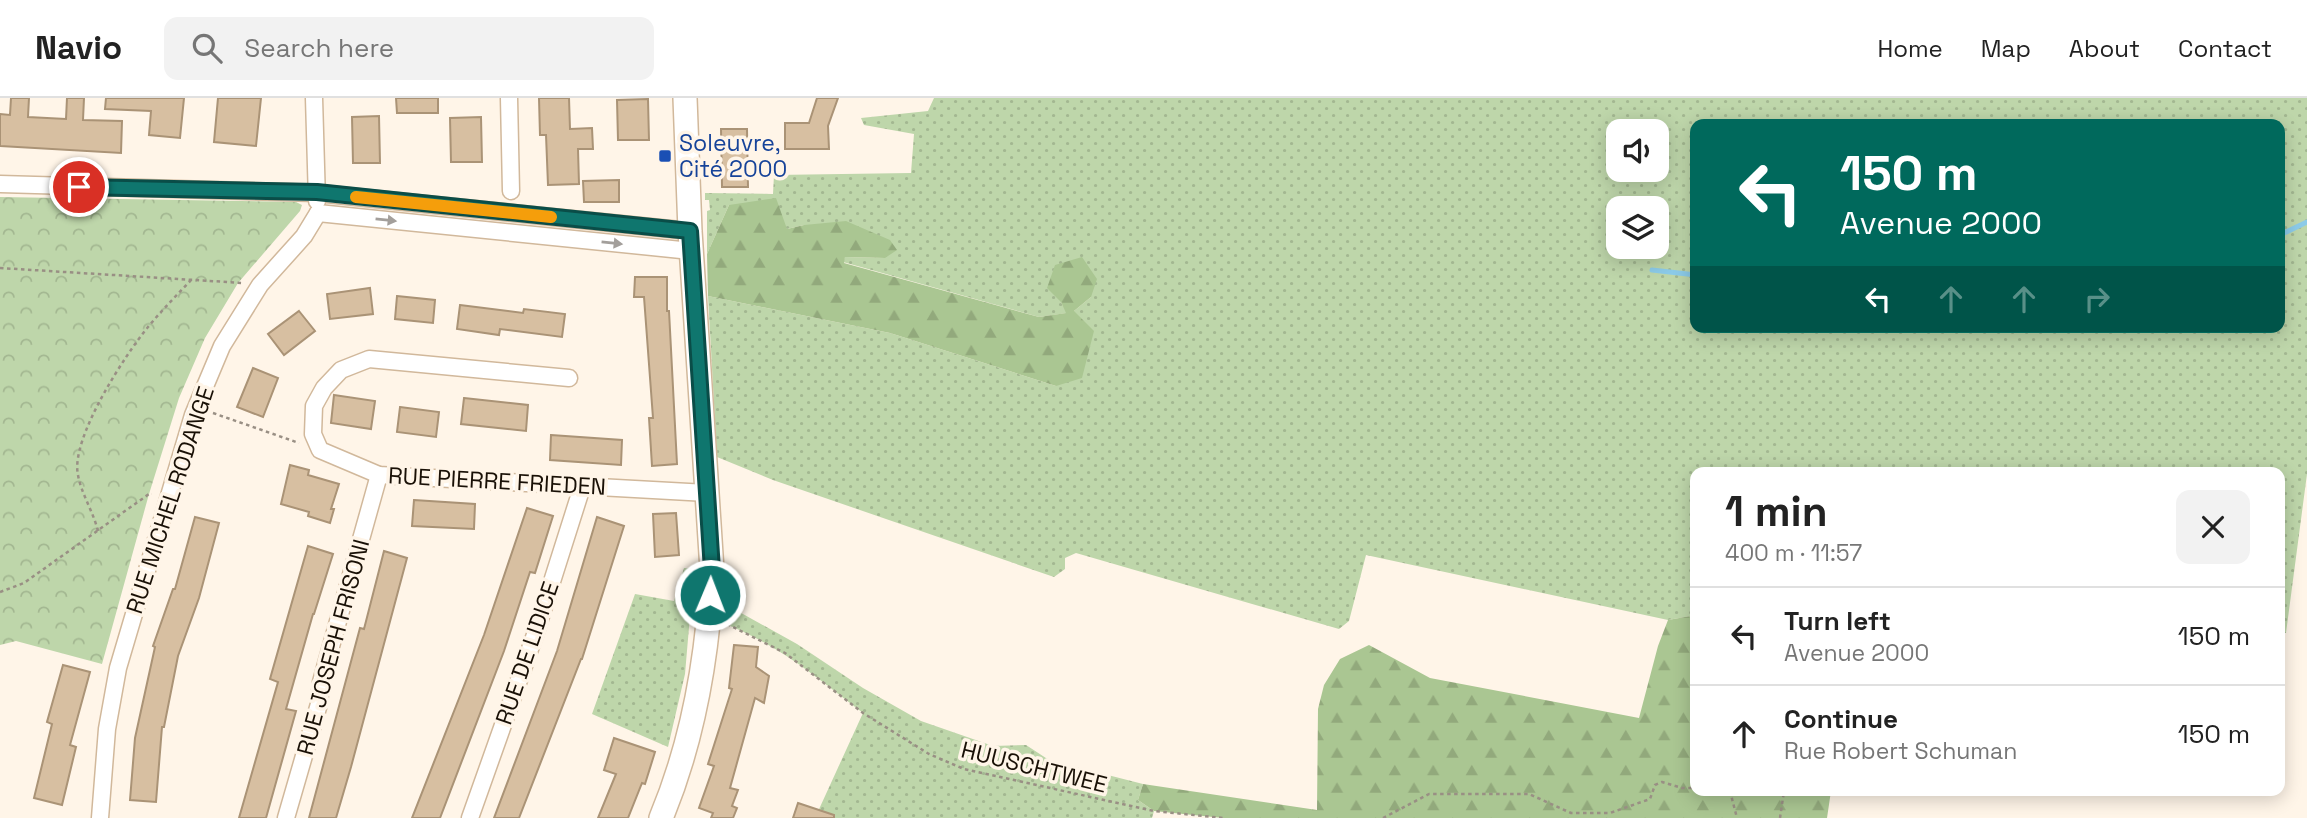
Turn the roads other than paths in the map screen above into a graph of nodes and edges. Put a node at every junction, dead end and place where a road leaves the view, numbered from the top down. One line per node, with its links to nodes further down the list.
1 (314, 98): 6 (street)
2 (509, 98): 5 (street)
3 (685, 98): 8 (main road)
4 (0, 184): 6 (street)
5 (511, 191)
6 (317, 192): 7 (street); 8 (street)
7 (318, 213): 8 (street, one-way to 8); 13 (street, RUE MICHEL RODANGE)
8 (691, 241): 12 (main road)
9 (569, 378): 10 (street, RUE PIERRE FRIEDEN)
10 (379, 475): 11 (street, RUE PIERRE FRIEDEN); 14 (street, RUE JOSEPH FRISONI)
11 (582, 486): 12 (street, RUE PIERRE FRIEDEN); 15 (street, RUE DE LIDICE)
12 (707, 493): 16 (main road)
13 (100, 818)
14 (286, 818)
15 (470, 818)
16 (661, 818)

